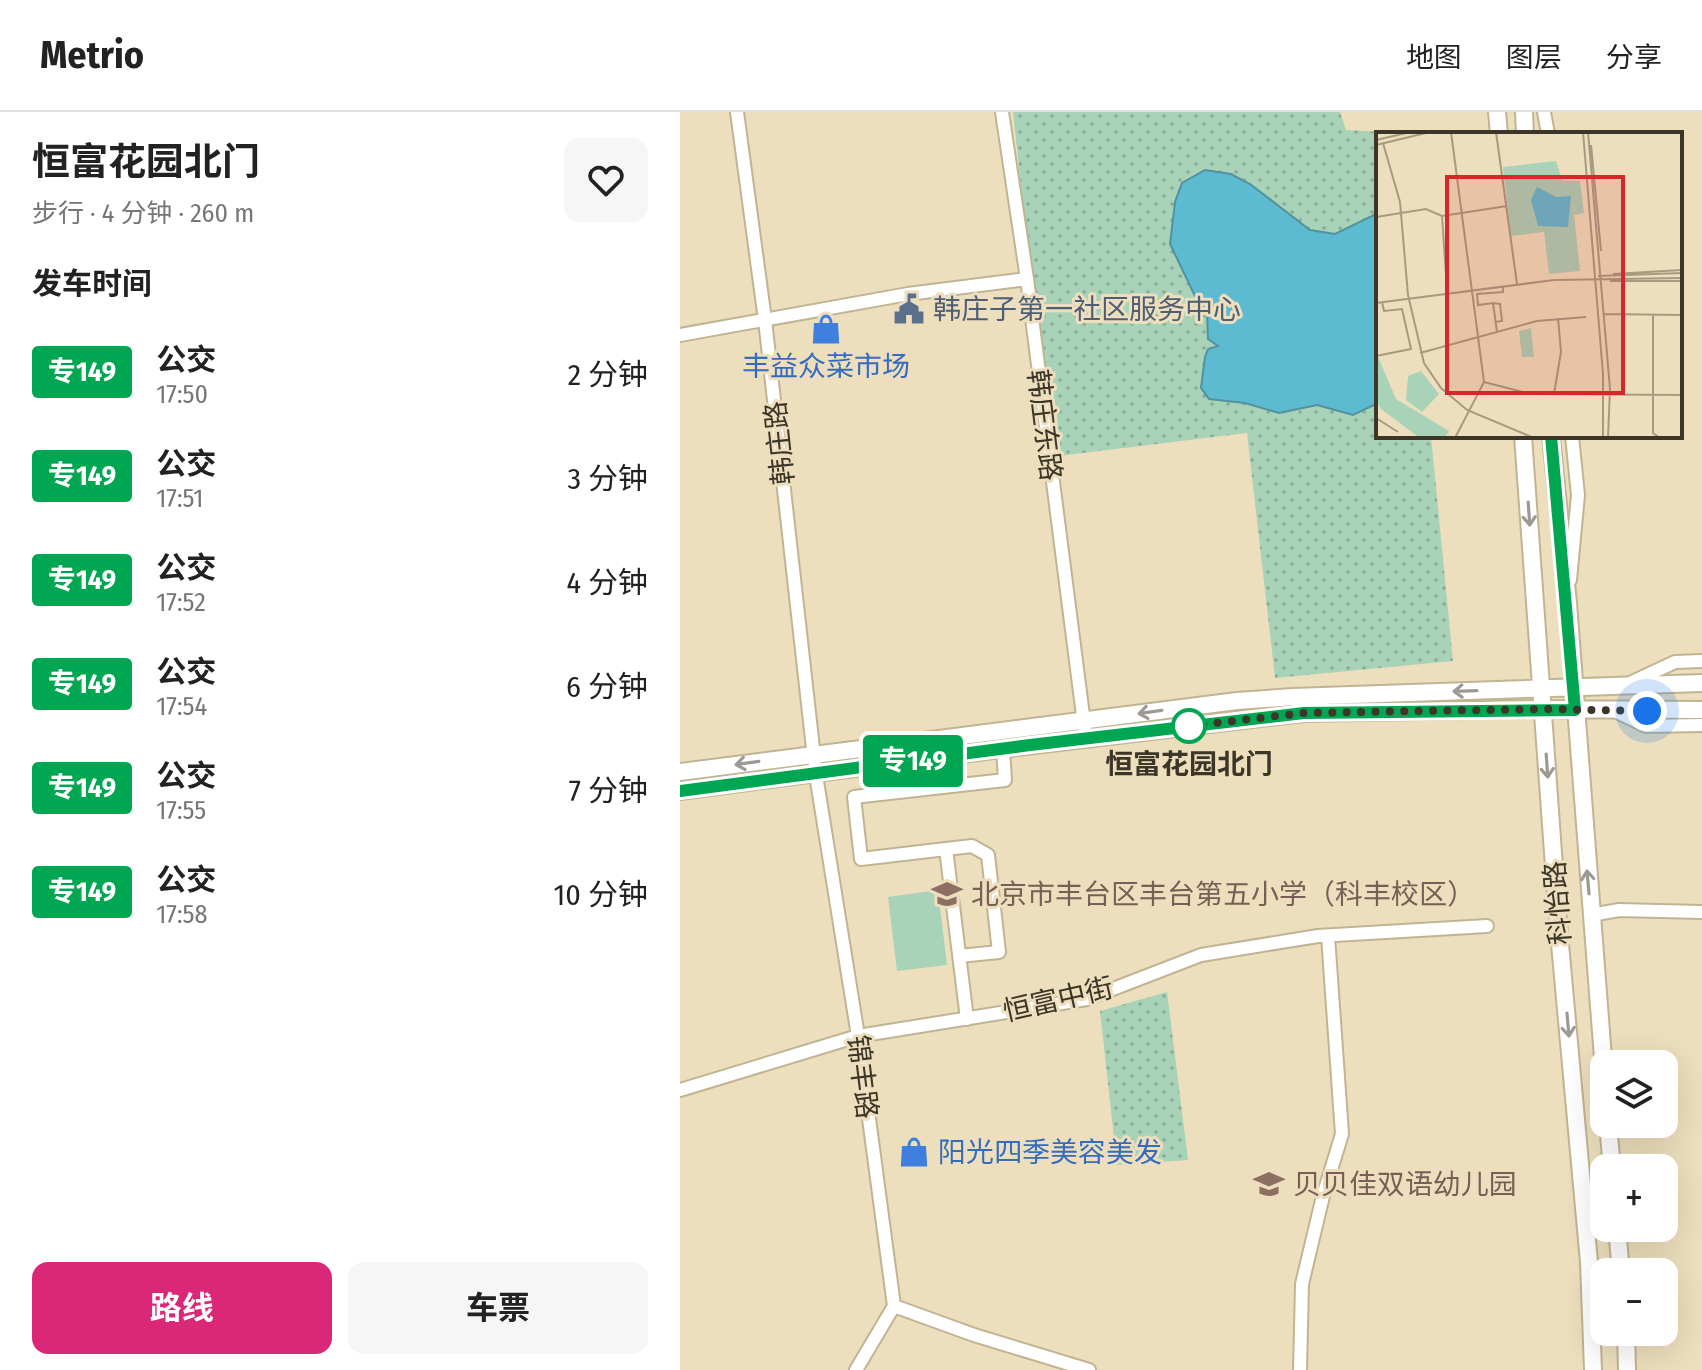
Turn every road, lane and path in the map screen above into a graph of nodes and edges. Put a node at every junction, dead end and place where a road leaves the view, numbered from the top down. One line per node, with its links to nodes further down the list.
1 (737, 112): 10 (street, 韩庄路)
2 (1002, 112): 9 (street, 韩庄东路)
3 (1497, 112): 6 (main road)
4 (1524, 112): 7 (main road)
5 (1544, 112): 8 (street)
6 (1499, 132)
7 (1525, 132)
8 (1548, 132)
9 (1027, 279): 10 (street); 25 (street, 韩庄东路)
10 (765, 320): 11 (street); 29 (street, 韩庄路)
11 (680, 335)
12 (1523, 438): 20 (main road, 科怡路, one-way to 20)
13 (1551, 438): 15 (main road, 科怡路)
14 (1572, 438): 15 (street)
15 (1568, 603): 19 (main road, 科怡路)
16 (1702, 661): 18 (street)
17 (1702, 683): 18 (main road)
18 (1625, 685): 19 (main road)
19 (1573, 687): 20 (main road); 22 (main road, 科怡路)
20 (1543, 688): 21 (main road, 科怡路); 25 (main road, one-way to 25)
21 (1544, 709): 22 (main road); 27 (main road); 48 (main road, 科怡路, one-way to 48)
22 (1575, 710): 24 (main road); 35 (main road, 科怡路, one-way to 22)
23 (1702, 710): 24 (main road)
24 (1615, 711): 26 (street)
25 (1082, 722): 27 (street, 韩庄东路); 29 (main road)
26 (1702, 725)
27 (1086, 739): 28 (main road)
28 (1003, 749): 31 (main road); 33 (street)
29 (814, 754): 30 (main road, one-way to 30); 31 (street, 韩庄路)
30 (680, 772)
31 (816, 775): 32 (main road); 40 (street, 锦丰路)
32 (680, 791)
33 (946, 849): 38 (street); 38 (street)
34 (1702, 912): 35 (street)
35 (1591, 915): 41 (main road, 科怡路)
36 (1487, 926): 37 (street, 恒富中街)
37 (1328, 936): 39 (street, 恒富中街); 47 (street)
38 (959, 956): 39 (street)
39 (967, 1019): 40 (street, 恒富中街)
40 (858, 1036): 42 (street, 恒富中街); 43 (street, 锦丰路)
41 (1602, 1050)
42 (680, 1090)
43 (894, 1306): 45 (street); 46 (street)
44 (1626, 1346): 49 (main road)
45 (856, 1370)
46 (1089, 1370)
47 (1300, 1370)
48 (1593, 1370)
49 (1627, 1370)

